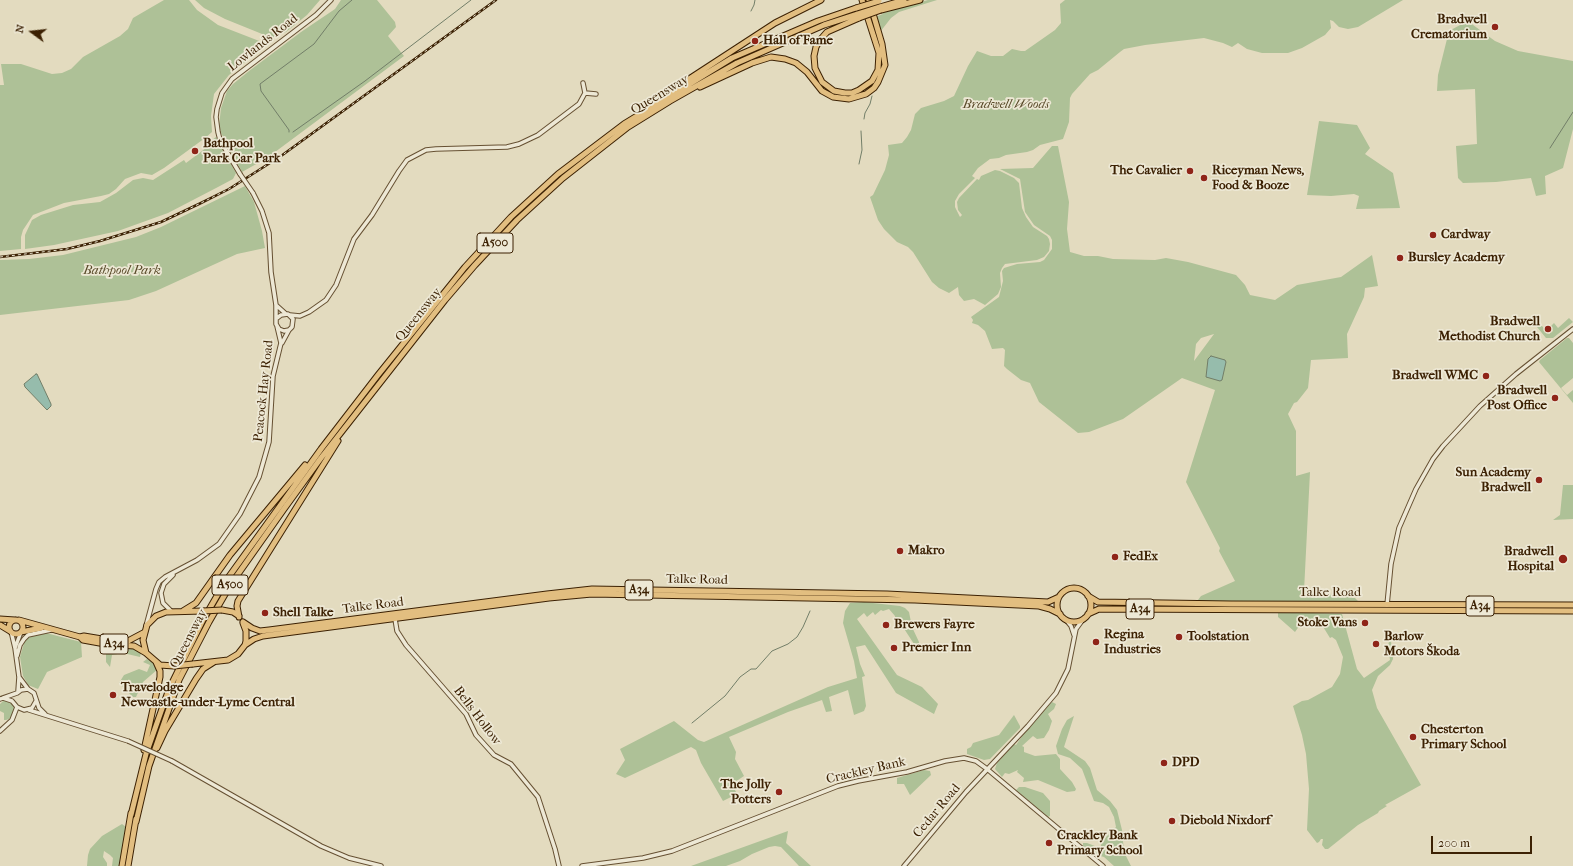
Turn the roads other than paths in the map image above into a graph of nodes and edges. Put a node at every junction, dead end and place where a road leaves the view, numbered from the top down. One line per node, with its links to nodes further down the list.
1 (331, 0): 15 (street, Lowlands Road)
2 (821, 0): 14 (highway)
3 (862, 0): 9 (highway)
4 (869, 0): 13 (highway)
5 (880, 0): 14 (highway, Queensway / A500, bridge)
6 (904, 0): 8 (highway, Queensway / A500)
7 (920, 0): 8 (highway)
8 (881, 8): 9 (highway, Queensway / A500, bridge)
9 (858, 16): 13 (highway, Queensway / A500)
10 (583, 83): 11 (street)
11 (585, 93): 12 (street); 18 (street)
12 (596, 94)
13 (662, 106): 25 (highway, Queensway / A500)
14 (624, 124): 26 (highway, Queensway / A500)
15 (240, 174): 16 (street, Peacock Hay Road, bridge)
16 (276, 305): 17 (street); 19 (street, Peacock Hay Road)
17 (288, 314): 18 (street); 19 (street); 21 (street)
18 (300, 316): 21 (street, Peacock Hay Road)
19 (277, 318): 20 (street, Peacock Hay Road)
20 (277, 326): 23 (street, Peacock Hay Road); 24 (street, Peacock Hay Road)
21 (292, 326): 23 (street, Peacock Hay Road)
22 (1573, 329): 31 (street)
23 (289, 330): 24 (street)
24 (281, 343): 27 (street, Peacock Hay Road)
25 (363, 404): 36 (highway); 69 (highway, Queensway / A500)
26 (342, 422): 33 (highway, A500); 68 (highway, Queensway / A500)
27 (180, 569): 32 (street, Peacock Hay Road); 46 (street, Peacock Hay Road)
28 (1088, 596): 29 (highway, A34); 31 (highway, Talke Road / A34); 37 (highway)
29 (1059, 597): 35 (highway); 42 (highway, Talke Road / A34)
30 (1573, 605): 31 (highway, Talke Road / A34)
31 (1387, 607): 34 (highway, Talke Road / A34); 37 (highway, Talke Road / A34)
32 (171, 611): 33 (highway); 46 (highway)
33 (183, 611): 36 (highway, bridge)
34 (1573, 611)
35 (1060, 614): 39 (highway, Talke Road / A34); 41 (highway, A34)
36 (239, 616): 42 (highway)
37 (1086, 616): 41 (highway, A34); 50 (street, Cedar Road)
38 (0, 619): 40 (highway, A34)
39 (395, 619): 51 (highway, Talke Road / A34); 73 (street, Bells Hollow)
40 (17, 620): 44 (highway, A34); 47 (highway); 48 (highway)
41 (1066, 620): 50 (street)
42 (243, 622): 51 (highway)
43 (0, 625): 47 (highway)
44 (42, 628): 45 (highway, A34); 48 (highway, A34)
45 (51, 630): 49 (highway, A34); 54 (street)
46 (145, 630): 49 (highway, A34); 53 (highway)
47 (10, 631): 48 (highway); 52 (street)
48 (21, 632): 52 (street)
49 (80, 637): 53 (highway, A34)
50 (1075, 638): 67 (street, Cedar Road)
51 (245, 645): 56 (highway, Talke Road)
52 (15, 648): 54 (street)
53 (146, 653): 55 (highway)
54 (16, 658): 57 (street)
55 (156, 662): 56 (highway, Talke Road, bridge); 68 (highway)
56 (214, 662): 69 (highway)
57 (19, 677): 58 (street); 59 (street)
58 (28, 689): 59 (street); 61 (street)
59 (17, 692): 60 (street); 62 (street)
60 (2, 698): 62 (street)
61 (36, 700): 63 (street); 65 (street)
62 (17, 706): 63 (street); 64 (street)
63 (26, 710): 64 (street); 65 (street)
64 (15, 715): 66 (street)
65 (49, 717): 72 (street, bridge)
66 (0, 731)
67 (987, 769): 74 (street, Crackley Bank); 75 (street, Cedar Road); 76 (street, Crackley Bank)
68 (131, 815): 70 (highway, A500)
69 (136, 822): 71 (highway, A500)
70 (122, 866)
71 (128, 866)
72 (381, 866)
73 (559, 866)
74 (582, 866)
75 (904, 866)
76 (1104, 866)

